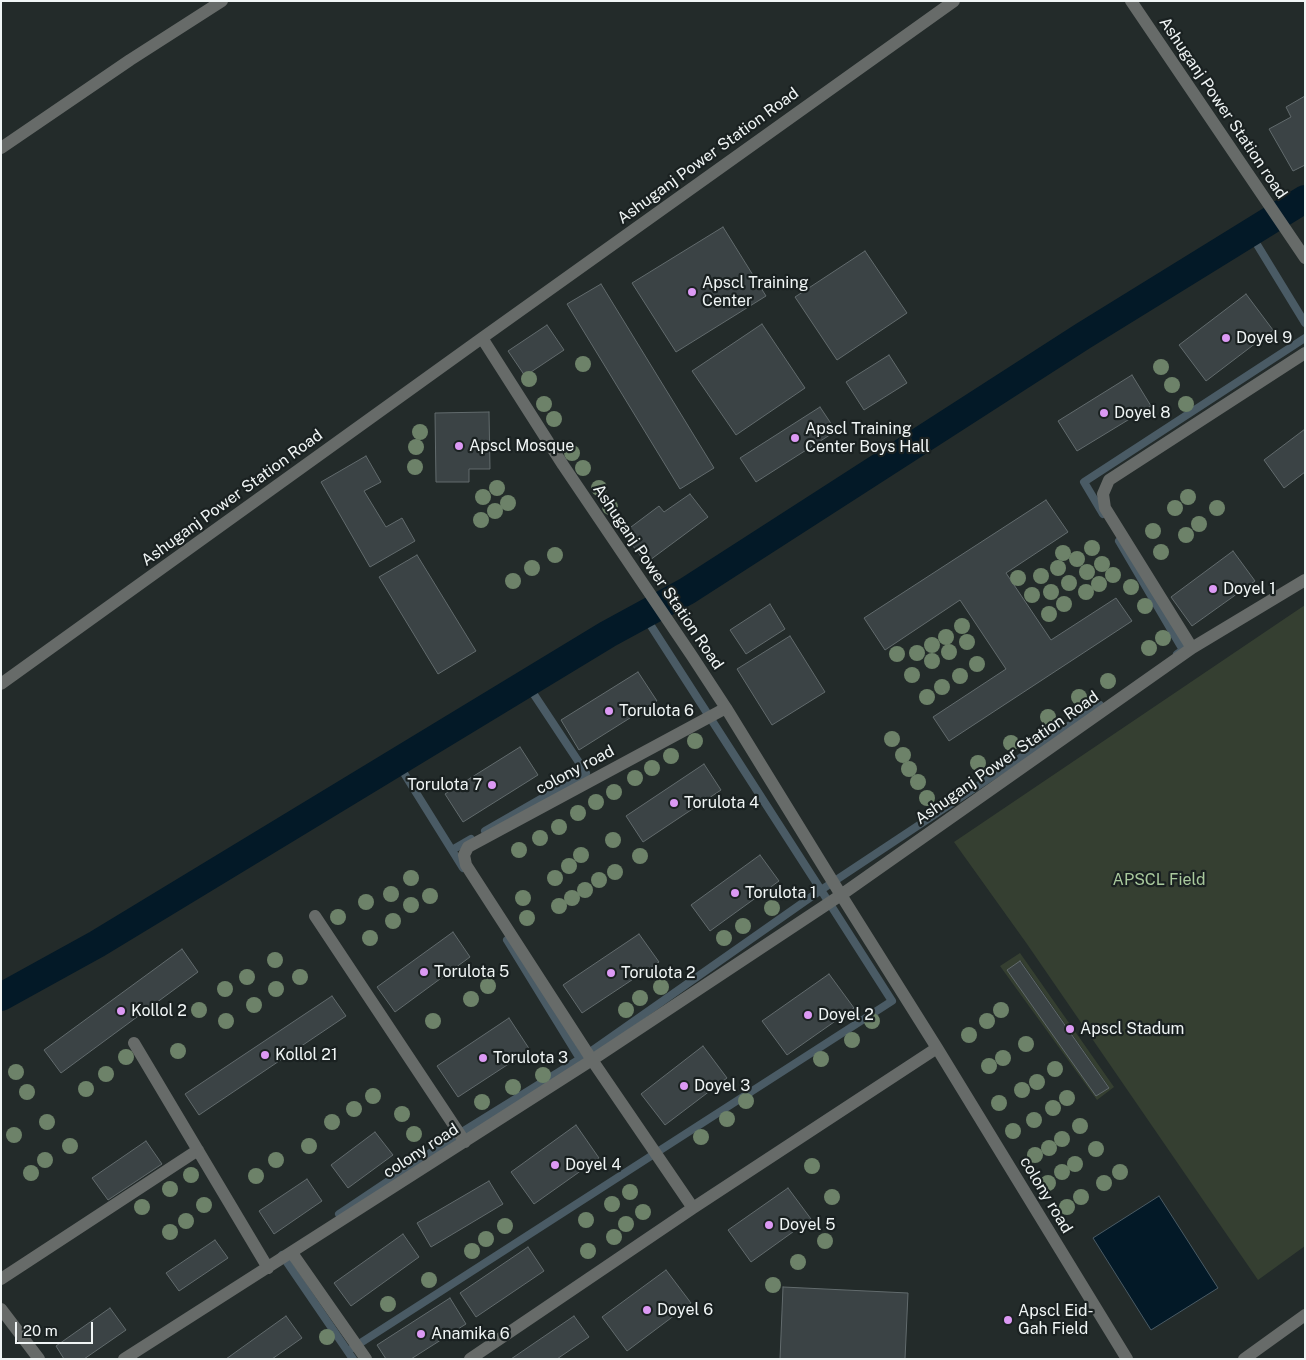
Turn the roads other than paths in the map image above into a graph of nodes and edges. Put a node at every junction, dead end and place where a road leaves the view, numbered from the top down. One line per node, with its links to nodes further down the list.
1 (222, 1): 4 (street)
2 (954, 1): 6 (street, Ashuganj Power Station Road)
3 (1132, 1): 5 (street, Ashuganj Power Station road)
4 (1, 148)
5 (1305, 258)
6 (482, 338): 10 (street, Ashuganj Power Station Road); 11 (street, Ashuganj Power Station Road)
7 (1305, 353): 9 (street)
8 (1305, 580): 9 (street, Ashuganj Power Station Road)
9 (1192, 648): 12 (street, Ashuganj Power Station Road)
10 (1, 684)
11 (726, 708): 12 (street, colony road); 16 (street, colony road)
12 (841, 895): 15 (street, colony road); 16 (street, colony road)
13 (315, 916): 17 (street)
14 (134, 1043): 18 (street)
15 (937, 1048): 19 (street); 29 (street, colony road)
16 (592, 1060): 17 (street, colony road); 19 (street, colony road)
17 (465, 1142): 20 (street, colony road)
18 (198, 1150): 21 (street); 22 (street)
19 (693, 1208): 28 (street)
20 (292, 1252): 21 (street, colony road); 27 (street)
21 (268, 1268): 26 (street, colony road)
22 (1, 1279)
23 (1, 1309): 25 (street)
24 (1305, 1315): 30 (street)
25 (39, 1359)
26 (124, 1359)
27 (366, 1359)
28 (470, 1359)
29 (1127, 1359)
30 (1244, 1359)

